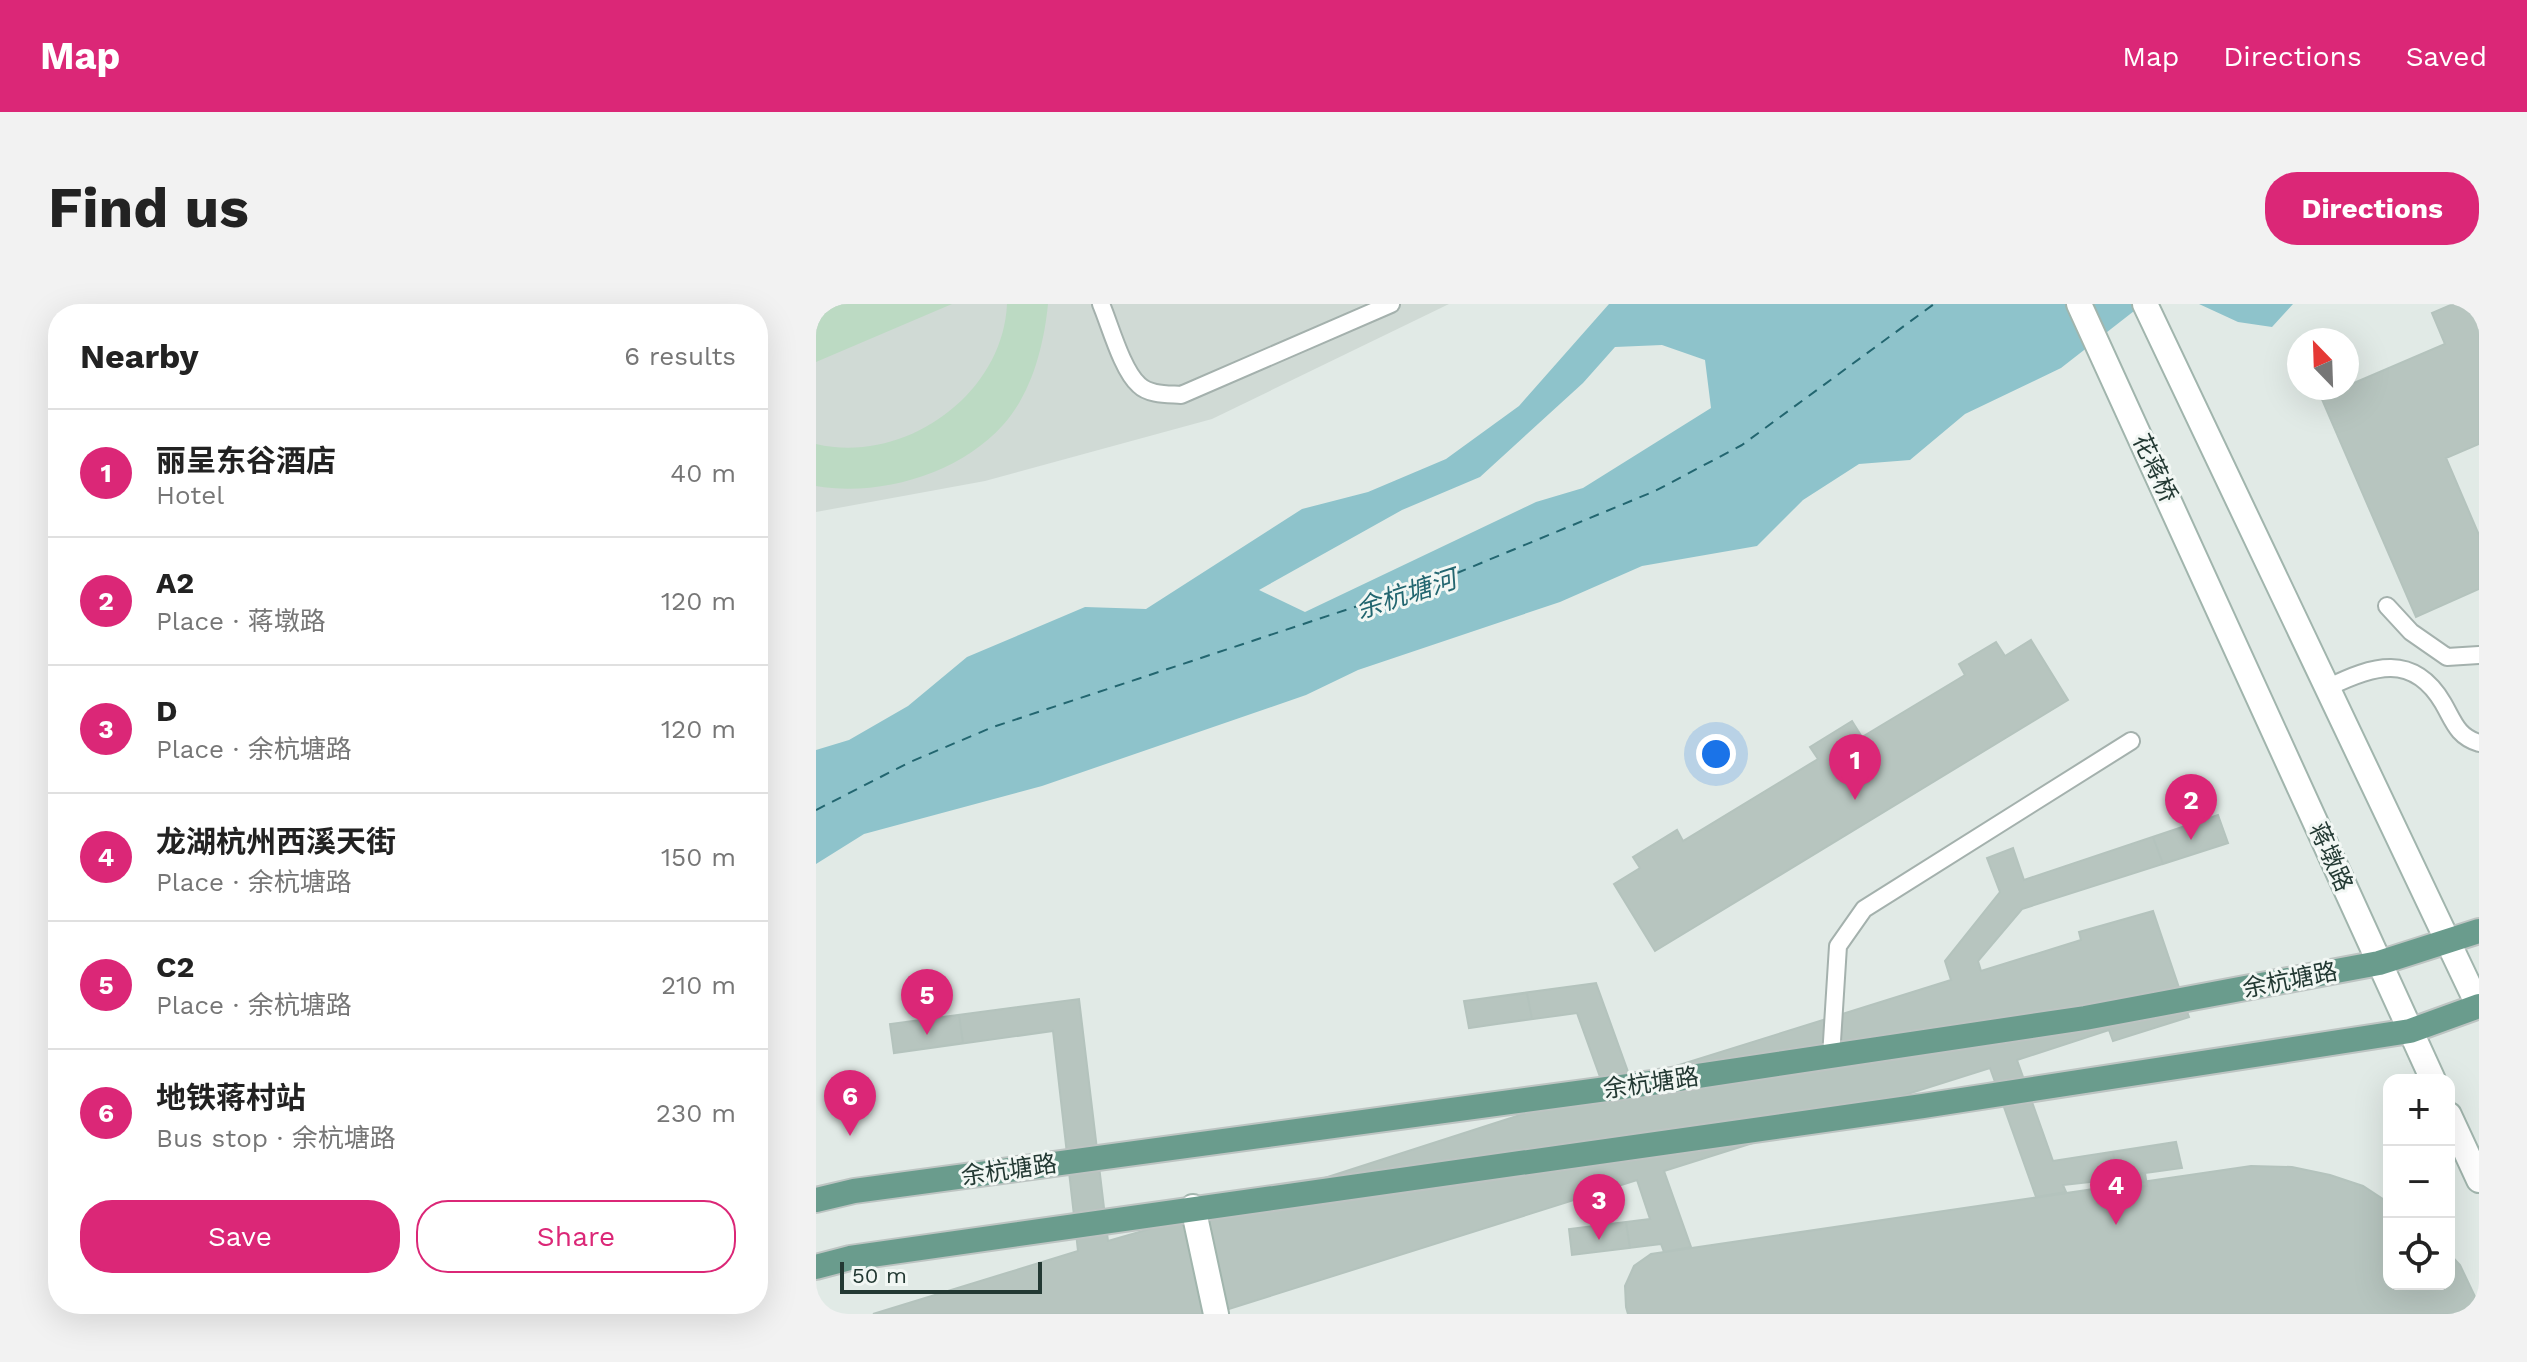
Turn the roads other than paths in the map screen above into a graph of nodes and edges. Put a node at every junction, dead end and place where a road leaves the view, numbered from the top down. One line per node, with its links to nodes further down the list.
1 (1101, 304): 2 (lane)
2 (1391, 304)
3 (2079, 304): 6 (main road, 花蒋桥)
4 (2145, 304): 8 (main road)
5 (2387, 606): 7 (lane)
6 (2231, 633): 13 (main road, 蒋墩路)
7 (2479, 655)
8 (2329, 687): 10 (lane); 12 (main road)
9 (2131, 741): 16 (lane)
10 (2479, 743)
11 (2479, 931): 12 (main road, 余杭塘路)
12 (2449, 943): 13 (main road, 余杭塘路); 14 (main road)
13 (2379, 963): 15 (main road, 蒋墩路); 16 (main road, 余杭塘路)
14 (2479, 1006): 15 (main road)
15 (2410, 1031): 17 (main road, 蒋墩路); 21 (main road)
16 (1831, 1057): 20 (main road, 余杭塘路)
17 (2430, 1074)
18 (2455, 1128): 19 (main road)
19 (2479, 1180)
20 (816, 1200)
21 (1193, 1207): 22 (main road); 23 (main road)
22 (816, 1267)
23 (1216, 1314)

